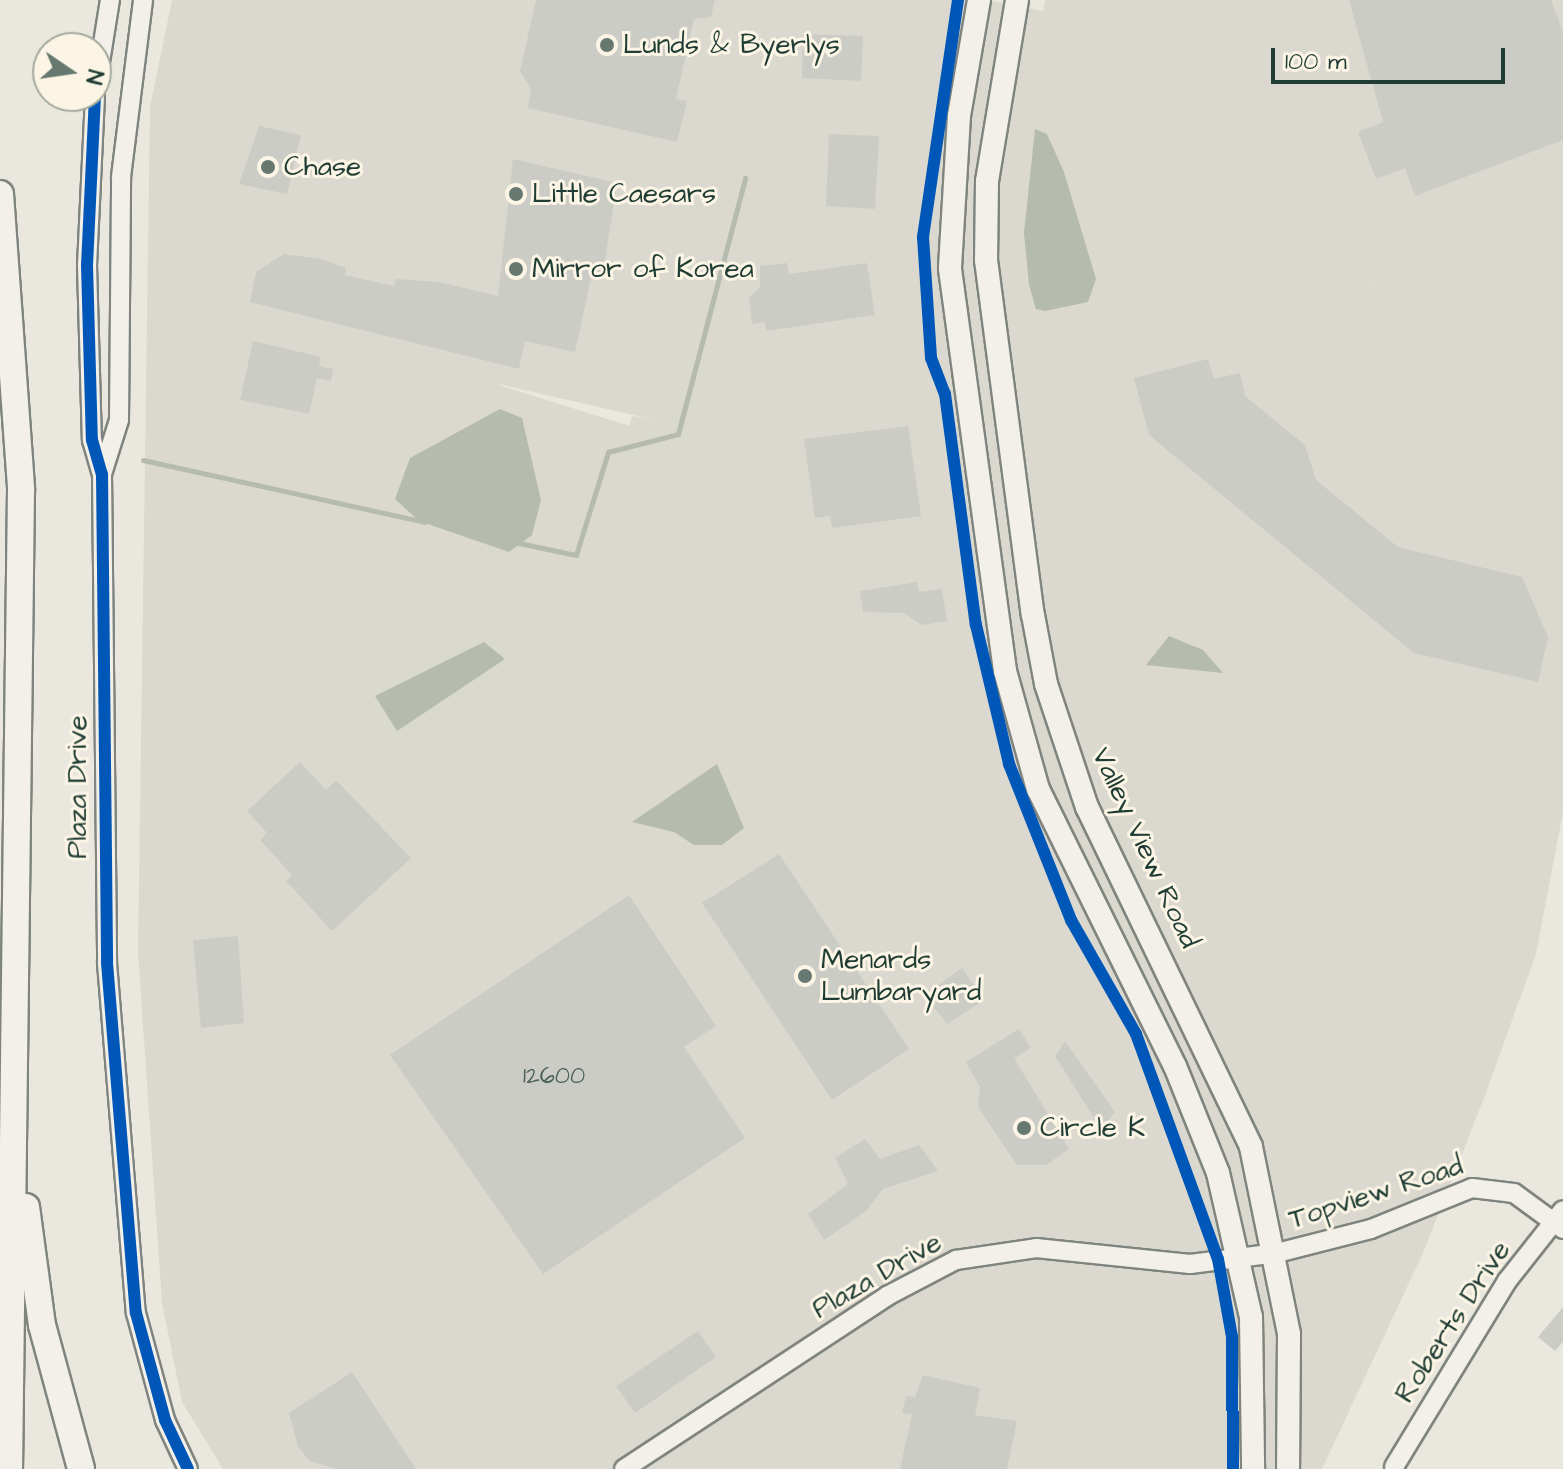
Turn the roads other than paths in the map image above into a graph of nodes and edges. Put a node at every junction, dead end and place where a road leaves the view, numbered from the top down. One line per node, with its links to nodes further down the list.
1 (110, 0): 5 (street)
2 (143, 0): 8 (street, Plaza Drive)
3 (979, 0): 12 (main road)
4 (1017, 0): 11 (main road, Valley View Road)
5 (105, 32)
6 (94, 112): 8 (street, Plaza Drive)
7 (0, 194): 9 (highway)
8 (102, 474): 16 (street, Plaza Drive)
9 (17, 1044): 14 (highway); 15 (highway)
10 (1560, 1220): 11 (street, Topview Road); 13 (street, Roberts Drive)
11 (1277, 1253): 12 (street, Topview Road); 19 (main road, Valley View Road)
12 (1241, 1257): 17 (street, Plaza Drive); 18 (main road)
13 (1394, 1467)
14 (9, 1469)
15 (81, 1469)
16 (188, 1469)
17 (624, 1469)
18 (1253, 1469)
19 (1288, 1469)

